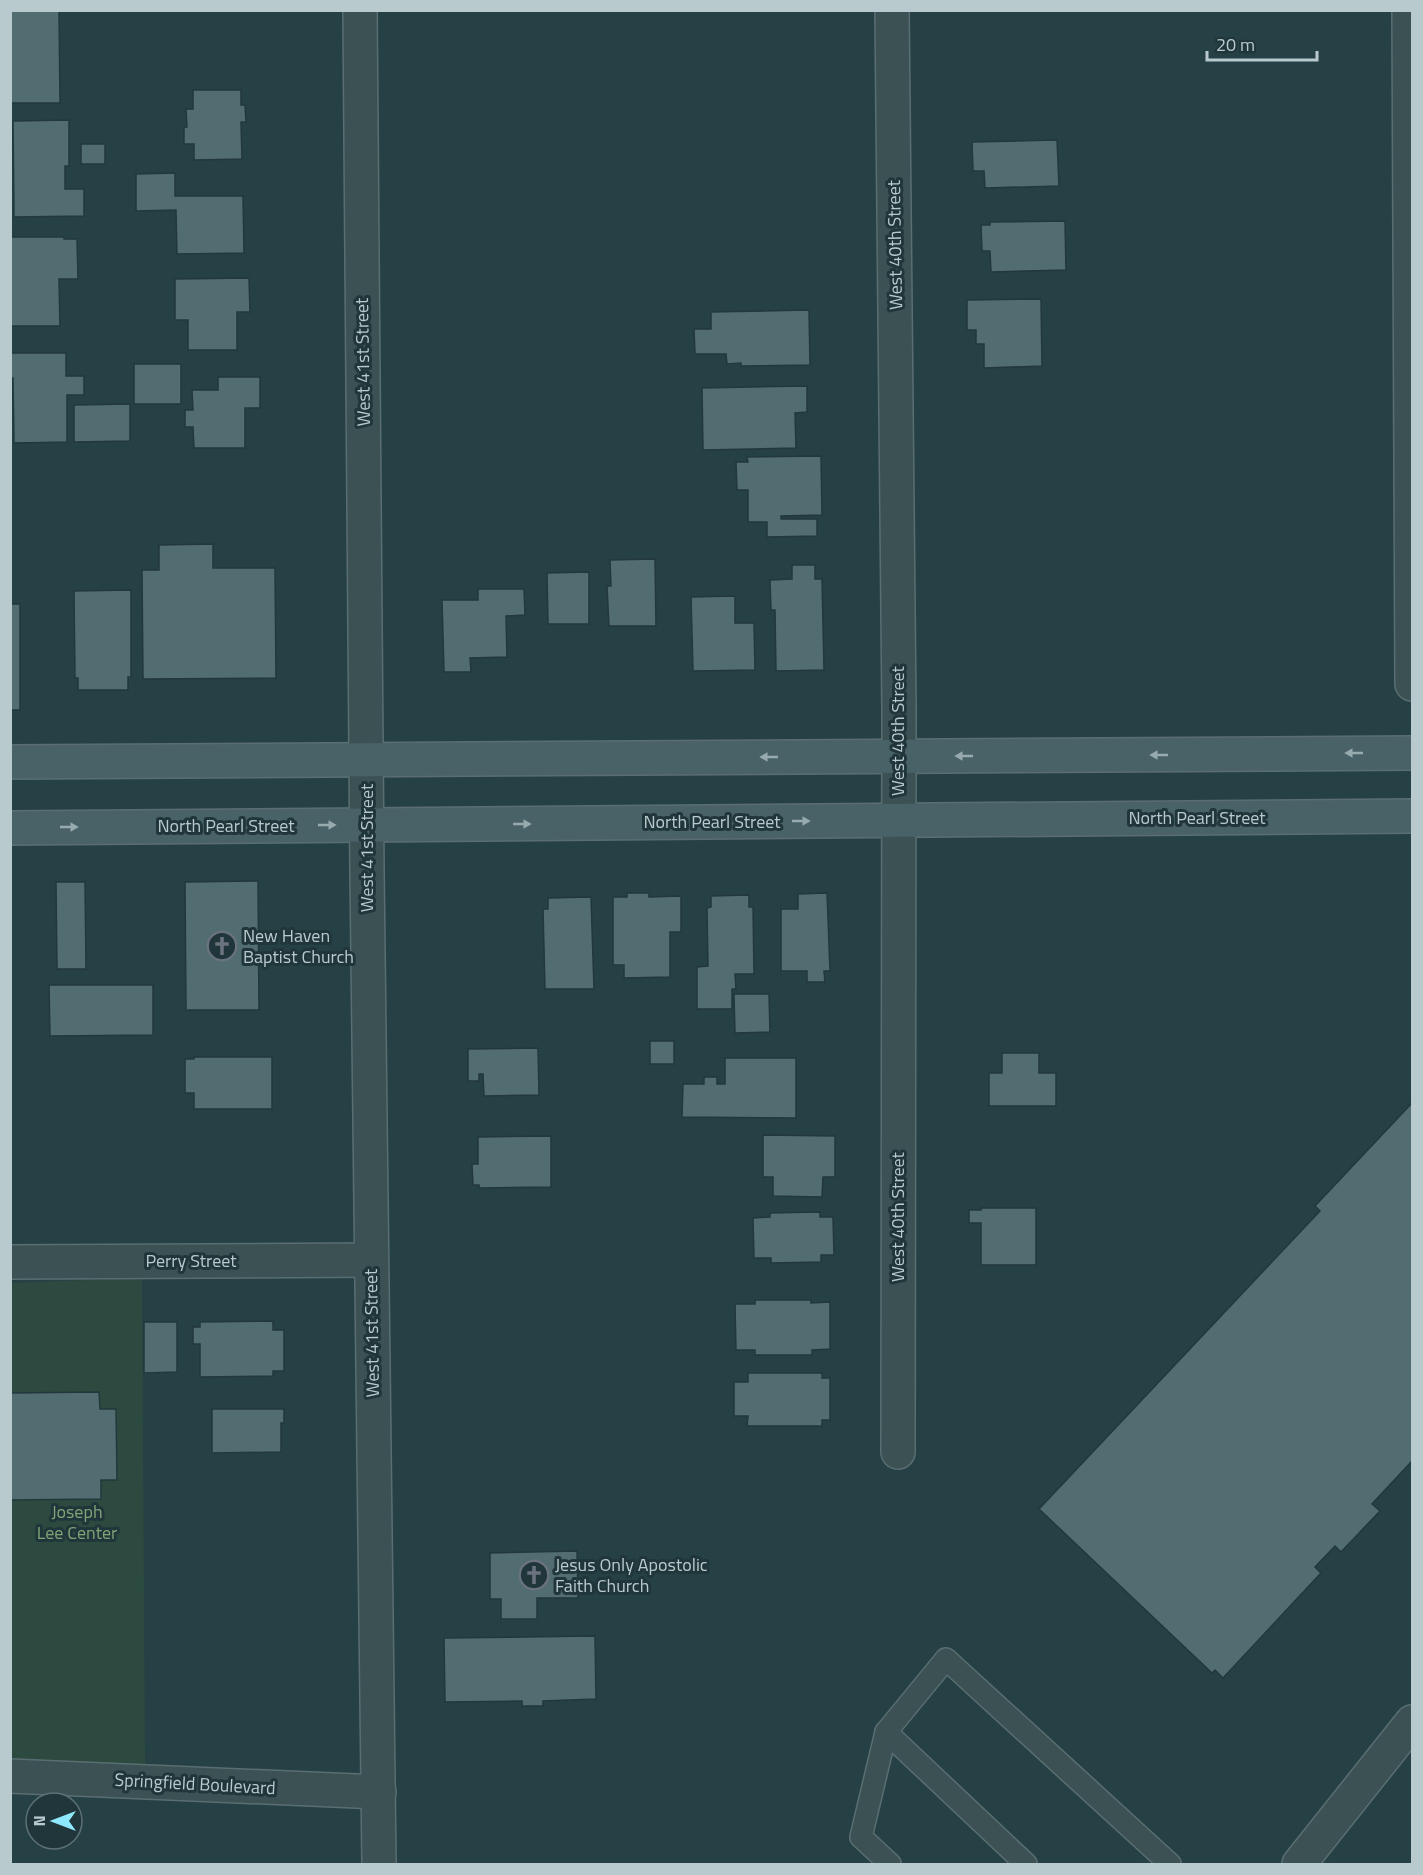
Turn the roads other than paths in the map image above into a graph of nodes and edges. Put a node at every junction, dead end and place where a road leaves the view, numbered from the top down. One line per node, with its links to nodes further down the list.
1 (360, 10): 7 (street, West 41st Street)
2 (892, 10): 6 (street, West 40th Street)
3 (1409, 10): 4 (street)
4 (1413, 684)
5 (1413, 753): 6 (street, one-way to 6)
6 (898, 756): 7 (street, one-way to 7); 10 (street, West 40th Street)
7 (367, 760): 8 (street); 11 (street, West 41st Street)
8 (10, 762)
9 (1413, 816): 10 (street, North Pearl Street)
10 (898, 821): 11 (street, North Pearl Street, one-way to 10); 15 (street, West 40th Street)
11 (367, 825): 12 (street, North Pearl Street, one-way to 11); 13 (street, West 41st Street)
12 (10, 828)
13 (371, 1260): 14 (street, Perry Street); 19 (street, West 41st Street)
14 (10, 1262)
15 (898, 1452)
16 (1413, 1722): 24 (street)
17 (886, 1732): 21 (lane); 22 (lane); 23 (lane)
18 (10, 1776): 19 (street, Springfield Boulevard)
19 (379, 1792): 20 (street, West 41st Street)
20 (379, 1864)
21 (890, 1864)
22 (1026, 1864)
23 (1170, 1864)
24 (1299, 1864)

